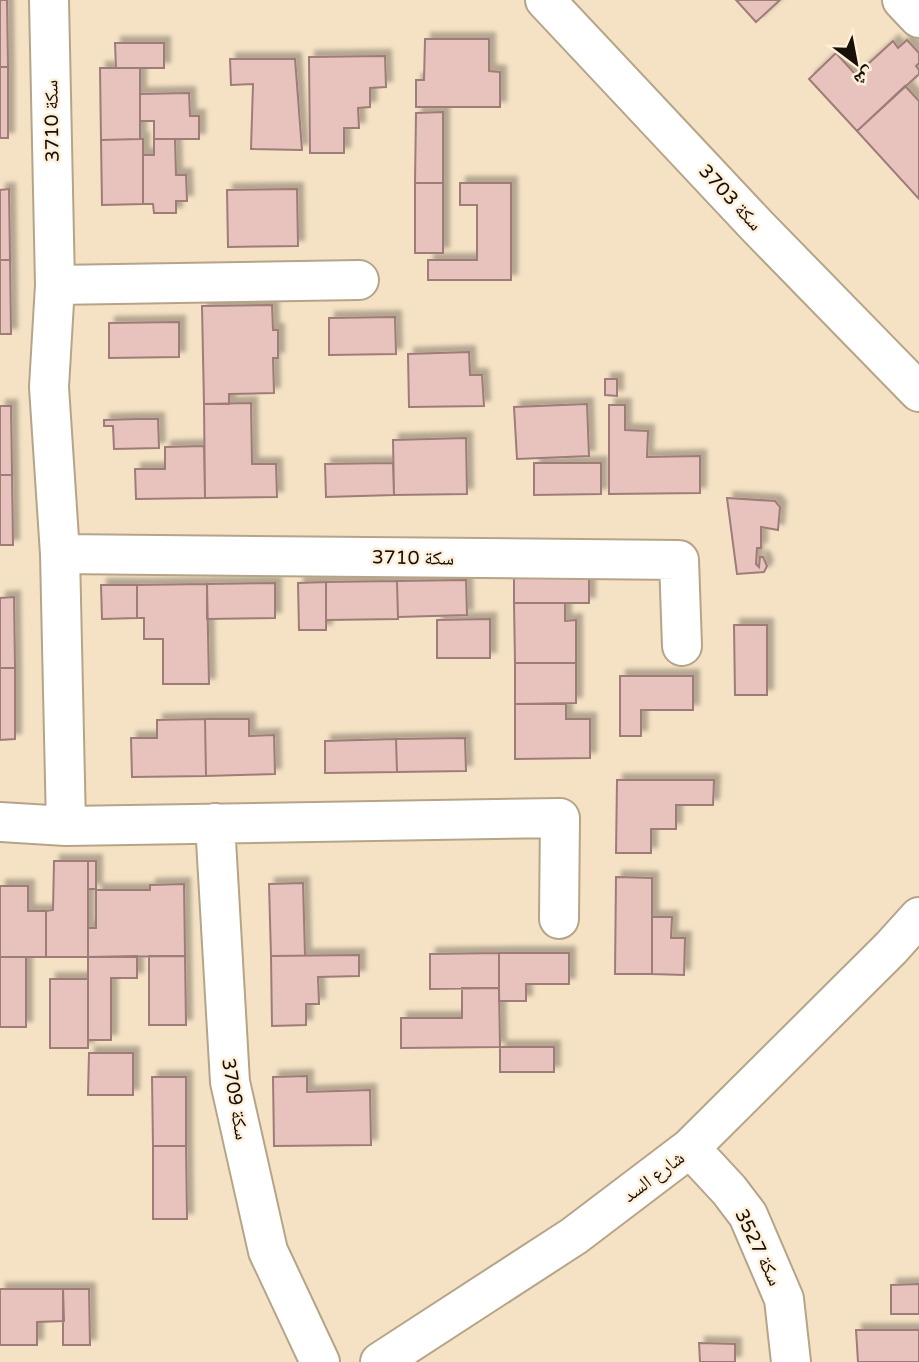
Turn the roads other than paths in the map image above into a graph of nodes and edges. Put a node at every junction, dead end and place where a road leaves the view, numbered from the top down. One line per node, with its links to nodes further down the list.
1 (49, 0): 6 (street, سكة 3710)
2 (545, 0): 7 (street, سكة 3703)
3 (902, 0): 4 (street)
4 (919, 18)
5 (359, 279): 6 (street)
6 (55, 285): 8 (street, سكة 3710)
7 (919, 392)
8 (60, 554): 9 (street, سكة 3710); 12 (street, سكة 3710)
9 (682, 646)
10 (0, 822): 12 (street)
11 (215, 823): 12 (street); 14 (street); 17 (street, سكة 3709)
12 (66, 826)
13 (919, 916): 15 (street, شارع السد)
14 (559, 919)
15 (905, 937): 16 (street, شارع السد)
16 (690, 1148): 18 (street, شارع السد); 19 (street, سكة 3527)
17 (320, 1362)
18 (380, 1362)
19 (791, 1362)

